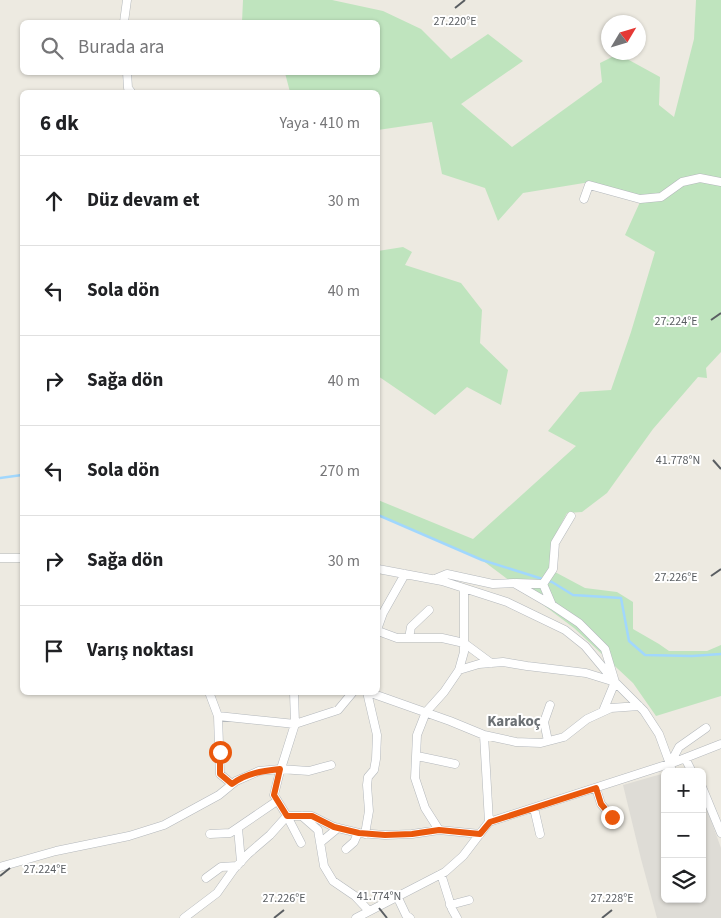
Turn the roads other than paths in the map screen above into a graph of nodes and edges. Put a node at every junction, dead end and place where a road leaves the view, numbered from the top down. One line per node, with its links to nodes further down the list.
1 (127, 0): 2 (street)
2 (124, 20)
3 (127, 75): 4 (street)
4 (130, 90)
5 (721, 182): 6 (street)
6 (584, 199)
7 (571, 516): 14 (street)
8 (0, 558): 9 (street)
9 (20, 558)
10 (380, 568): 11 (street)
11 (405, 574): 12 (street); 18 (street)
12 (433, 579): 13 (street); 15 (street)
13 (514, 583): 14 (street); 16 (street)
14 (543, 584): 16 (street)
15 (464, 589): 21 (street); 24 (street)
16 (552, 605): 24 (street)
17 (429, 610): 20 (street)
18 (380, 624)
19 (380, 630): 20 (street)
20 (409, 638): 21 (street)
21 (464, 643): 22 (street); 23 (street)
22 (491, 663): 23 (street); 24 (street)
23 (459, 670): 33 (street)
24 (615, 682): 31 (street); 32 (street)
25 (210, 695): 34 (street)
26 (294, 695): 35 (street)
27 (350, 695): 35 (street)
28 (369, 695): 60 (street)
29 (377, 695): 33 (street)
30 (550, 705): 38 (street)
31 (639, 706): 32 (street); 44 (street)
32 (604, 711): 38 (street)
33 (426, 712): 37 (street); 40 (street)
34 (218, 716): 35 (street); 48 (street)
35 (295, 724): 46 (street)
36 (706, 728): 44 (street)
37 (484, 735): 38 (street); 56 (street)
38 (548, 741)
39 (721, 744): 41 (street)
40 (416, 756): 42 (street); 59 (street)
41 (685, 758): 44 (street); 45 (street)
42 (456, 764)
43 (331, 765): 46 (street)
44 (671, 768)
45 (689, 768)
46 (280, 769): 48 (street); 51 (street)
47 (661, 771): 49 (street)
48 (232, 784): 69 (street)
49 (596, 788): 52 (street); 55 (street)
50 (706, 797): 61 (street)
51 (277, 801): 53 (street); 57 (street)
52 (534, 808): 56 (street); 64 (street)
53 (287, 816): 54 (street); 66 (street); 68 (street)
54 (302, 816): 58 (street); 65 (street)
55 (612, 817)
56 (490, 822): 63 (street)
57 (238, 828): 62 (street); 68 (street)
58 (338, 828): 60 (street); 65 (street)
59 (439, 830): 60 (street); 63 (street)
60 (362, 833): 67 (street)
61 (721, 833)
62 (210, 834)
63 (480, 834): 70 (street)
64 (540, 834)
65 (321, 842): 75 (street)
66 (301, 843)
67 (346, 849)
68 (239, 864): 71 (street); 76 (street)
69 (0, 866)
70 (441, 874): 72 (street); 74 (street)
71 (206, 878)
72 (397, 896): 75 (street); 77 (street)
73 (469, 900): 74 (street)
74 (450, 905): 78 (street)
75 (363, 916)
76 (184, 918)
77 (410, 918)
78 (457, 918)

